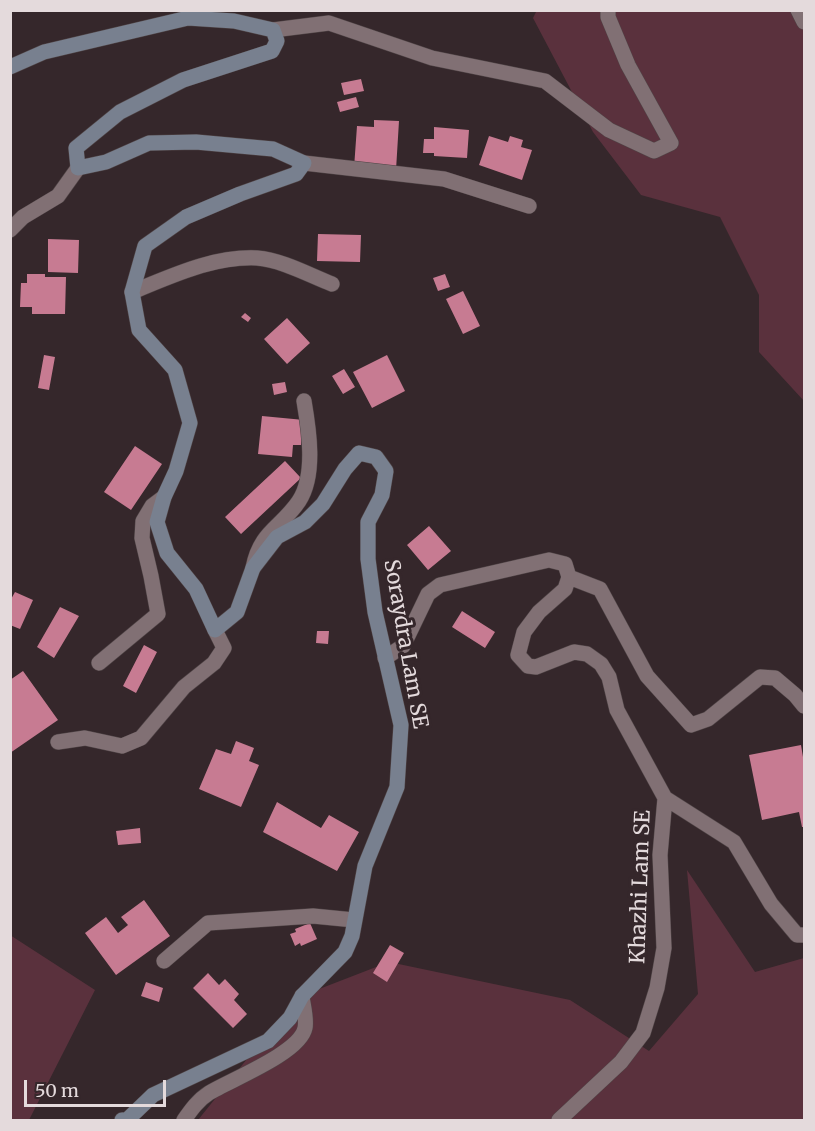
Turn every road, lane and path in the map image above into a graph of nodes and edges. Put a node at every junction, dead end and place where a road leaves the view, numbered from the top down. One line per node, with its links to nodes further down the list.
1 (608, 10): 4 (street)
2 (798, 10): 3 (street)
3 (804, 22)
4 (273, 30): 5 (street); 7 (street)
5 (10, 68)
6 (304, 163): 7 (street); 8 (street); 11 (street)
7 (78, 168): 9 (street)
8 (529, 206)
9 (10, 230)
10 (332, 284): 11 (street)
11 (132, 292): 13 (street)
12 (304, 401): 14 (street)
13 (164, 497): 16 (street); 18 (street)
14 (253, 568): 16 (street, Soraydra Lam SE); 17 (street, Soraydra Lam SE)
15 (569, 577): 17 (street); 19 (street); 21 (street, Khazhi Lam SE)
16 (215, 630): 20 (street)
17 (385, 658): 22 (street, Soraydra Lam SE)
18 (99, 663)
19 (804, 706)
20 (58, 742)
21 (665, 798): 23 (street); 28 (street, Khazhi Lam SE)
22 (354, 920): 24 (street); 25 (street, Soraydra Lam SE)
23 (804, 935)
24 (164, 961)
25 (302, 996): 26 (street, Soraydra Lam SE); 27 (street)
26 (122, 1120)
27 (184, 1120)
28 (559, 1120)

